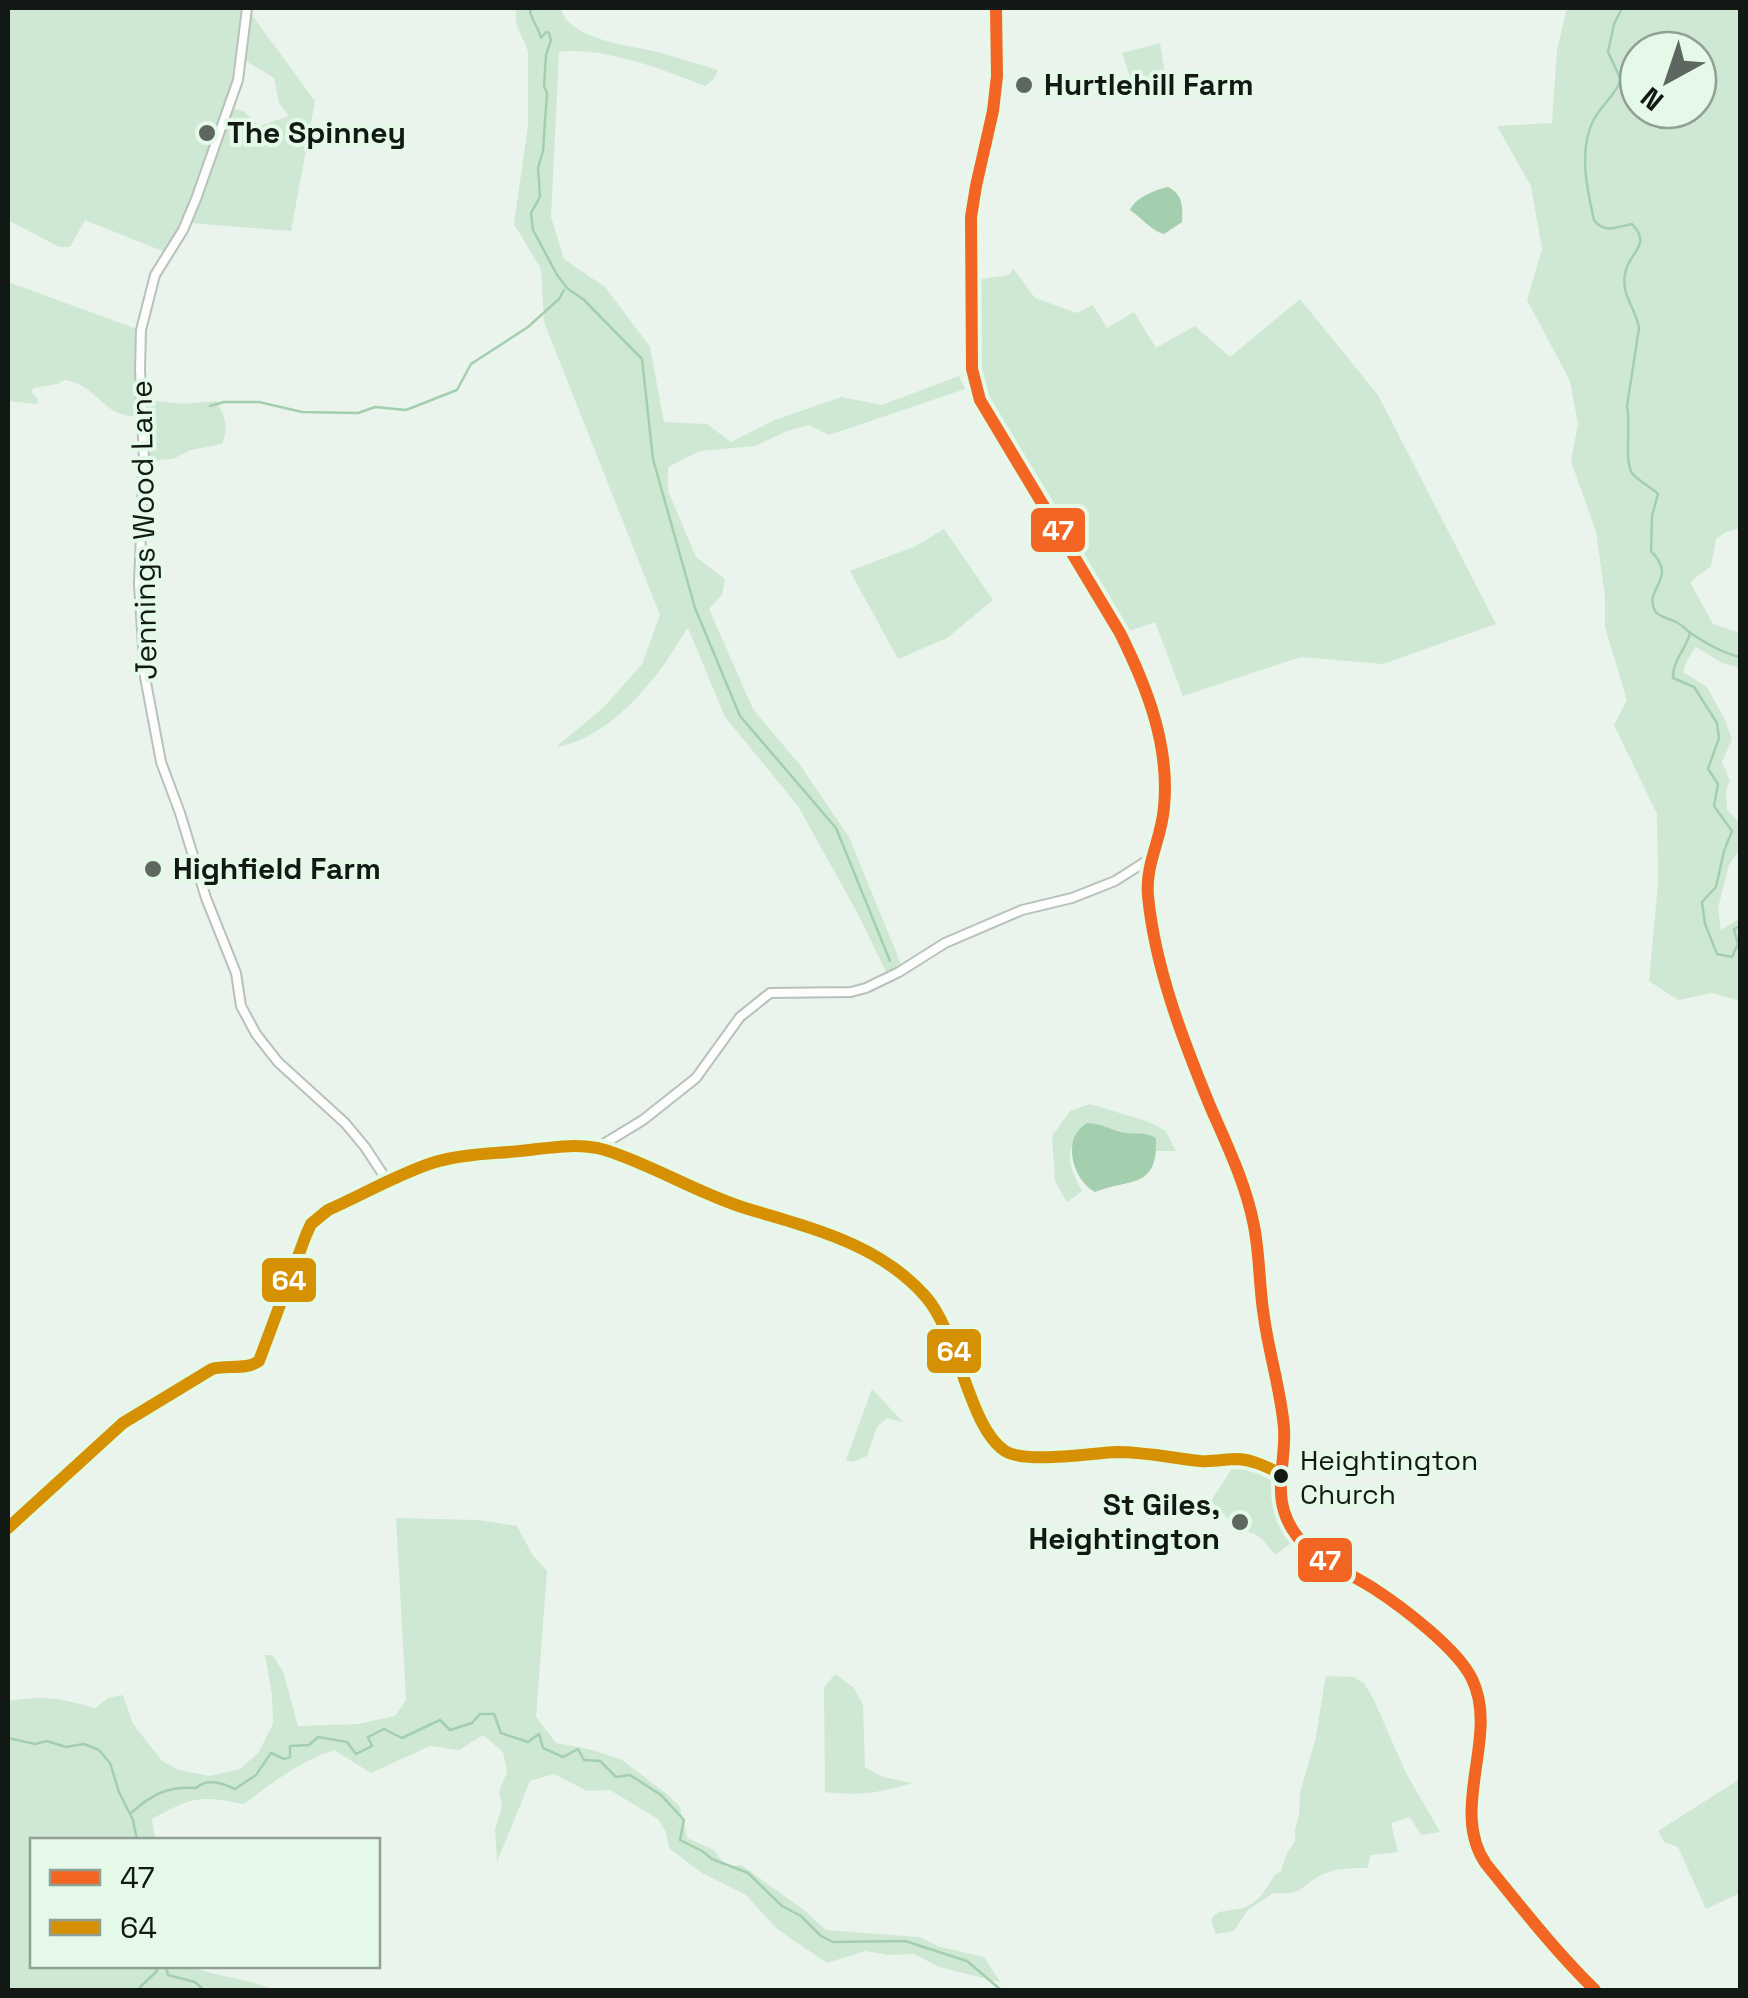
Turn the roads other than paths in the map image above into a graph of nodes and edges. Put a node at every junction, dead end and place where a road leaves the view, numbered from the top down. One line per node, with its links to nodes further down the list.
1 (247, 8): 5 (street, Jennings Wood Lane)
2 (996, 8): 3 (street)
3 (1150, 858): 4 (street); 6 (street)
4 (597, 1148): 5 (street); 6 (street)
5 (388, 1182): 7 (street)
6 (1281, 1474): 8 (street)
7 (8, 1528)
8 (1595, 1990)

